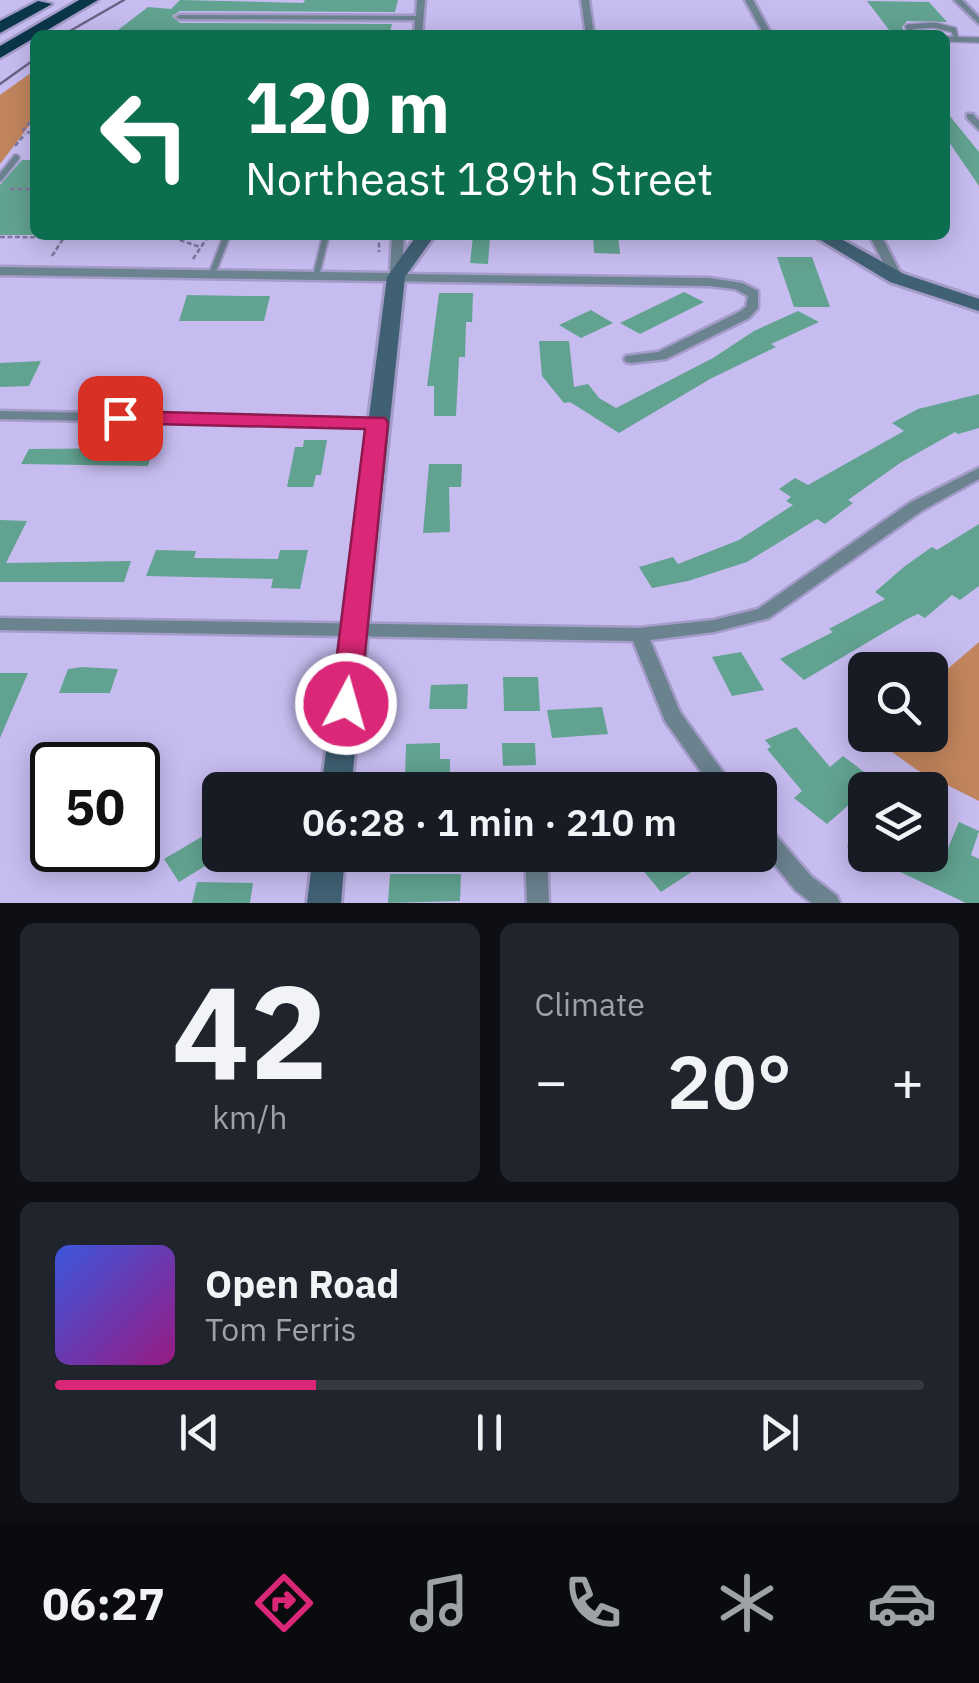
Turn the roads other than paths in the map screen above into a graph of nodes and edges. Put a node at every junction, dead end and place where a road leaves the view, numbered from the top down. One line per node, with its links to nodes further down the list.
1 (51, 0): 10 (highway)
2 (90, 0): 11 (highway)
3 (422, 0): 8 (street)
4 (585, 0): 13 (street)
5 (750, 0): 14 (street)
6 (958, 0): 9 (street)
7 (180, 17): 8 (street)
8 (419, 18): 12 (street)
9 (979, 22)
10 (0, 28)
11 (39, 30)
12 (418, 30)
13 (589, 30)
14 (765, 30)
15 (910, 30): 18 (lane)
16 (30, 35): 20 (highway)
17 (950, 39): 18 (lane)
18 (956, 40): 19 (lane)
19 (979, 40)
20 (0, 53)
21 (970, 116): 22 (street)
22 (979, 127)
23 (16, 158): 24 (lane)
24 (0, 178)
25 (225, 240): 32 (lane)
26 (325, 240): 33 (lane)
27 (398, 240): 34 (street)
28 (422, 240): 34 (main road)
29 (830, 240): 35 (main road)
30 (878, 240): 35 (street)
31 (0, 271): 32 (street)
32 (212, 274): 33 (street)
33 (316, 276): 34 (street)
34 (396, 277): 37 (street); 39 (main road)
35 (898, 278): 36 (main road)
36 (979, 305)
37 (631, 359)
38 (0, 416): 39 (street)
39 (377, 423): 42 (main road)
40 (979, 473): 43 (street)
41 (0, 624): 42 (street)
42 (354, 632): 43 (street); 44 (main road)
43 (639, 635): 45 (street)
44 (338, 772)
45 (713, 772)
46 (777, 852): 51 (street)
47 (327, 872): 49 (main road)
48 (537, 872): 50 (street)
49 (324, 903)
50 (538, 903)
51 (830, 903)

